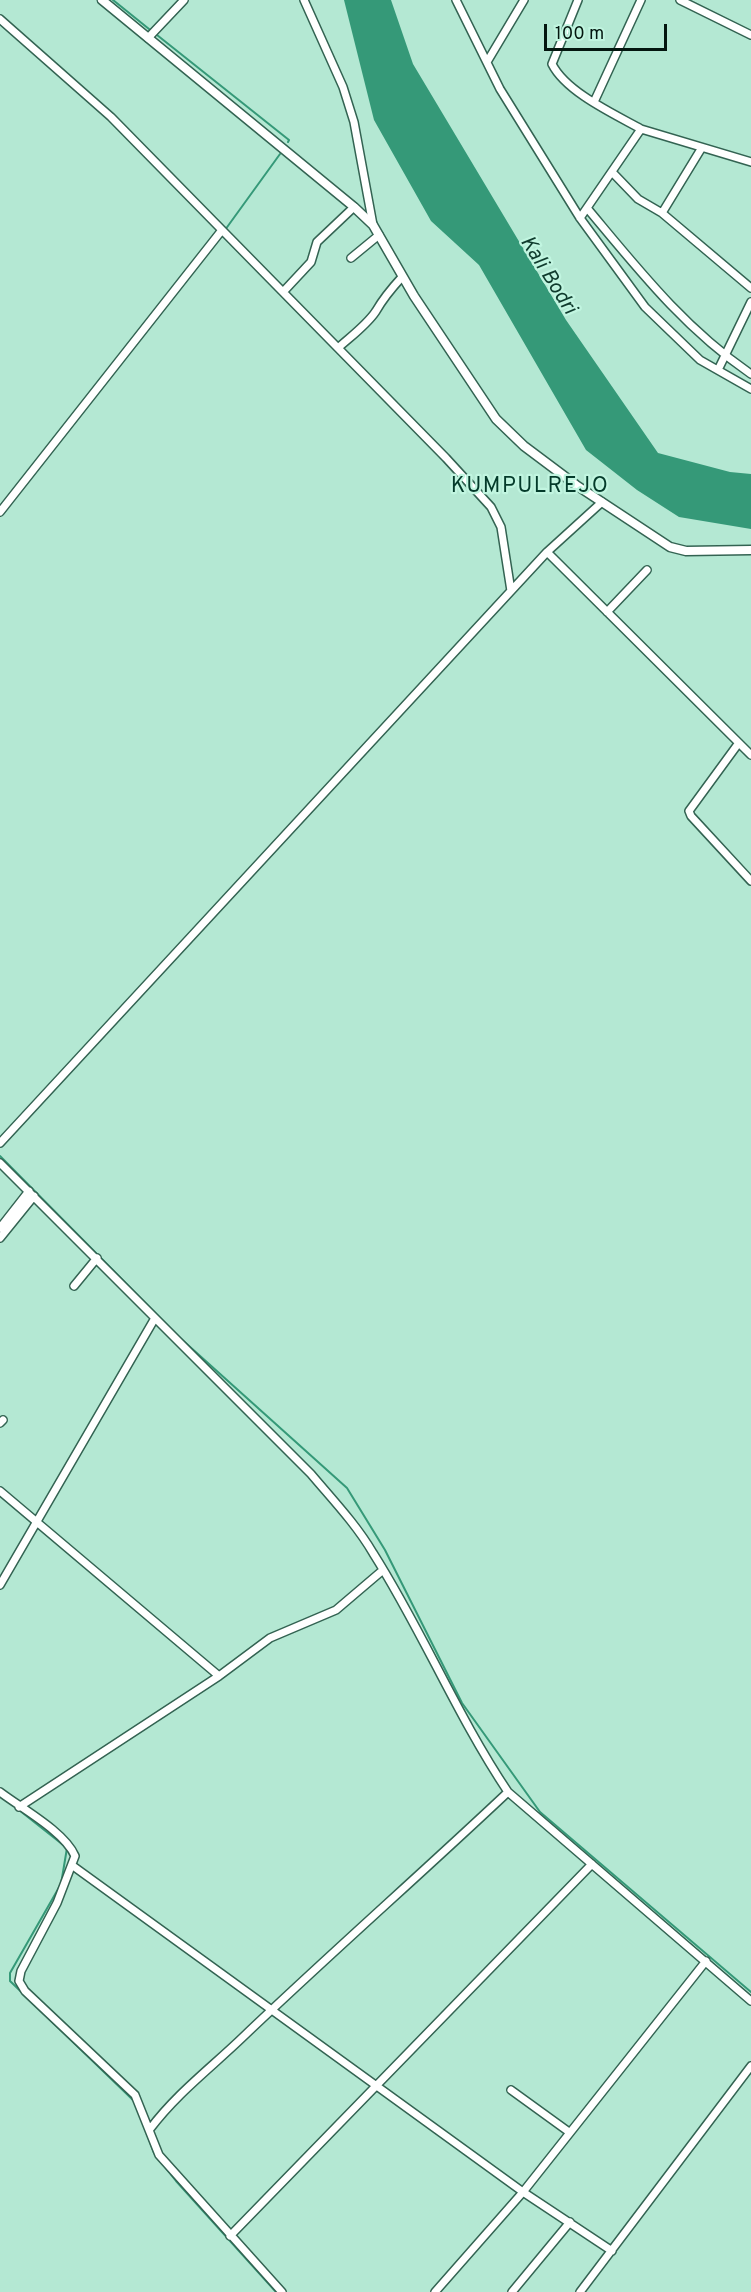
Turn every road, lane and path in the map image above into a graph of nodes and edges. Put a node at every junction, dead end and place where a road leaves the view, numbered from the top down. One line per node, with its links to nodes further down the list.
1 (102, 0): 11 (street)
2 (184, 0): 11 (street)
3 (304, 0): 22 (street)
4 (456, 0): 12 (street)
5 (524, 0): 12 (street)
6 (578, 0): 13 (street)
7 (641, 0): 13 (street)
8 (680, 0): 10 (street)
9 (0, 19): 23 (street)
10 (751, 35)
11 (148, 38): 18 (street)
12 (487, 62): 21 (street)
13 (594, 102): 14 (street)
14 (640, 129): 15 (street); 17 (street)
15 (701, 149): 16 (street); 20 (street)
16 (751, 162)
17 (612, 172): 19 (street); 20 (street)
18 (354, 207): 22 (street); 28 (street)
19 (587, 208): 21 (street); 31 (street)
20 (662, 213): 27 (street)
21 (580, 218): 32 (street)
22 (373, 225): 24 (street)
23 (222, 230): 28 (street); 36 (street)
24 (379, 235): 25 (street); 26 (street)
25 (351, 258)
26 (402, 277): 30 (street); 35 (street)
27 (751, 288)
28 (283, 292): 30 (street)
29 (751, 302): 31 (street)
30 (338, 348): 40 (street)
31 (724, 355): 32 (street); 33 (street)
32 (718, 370): 34 (street)
33 (751, 374)
34 (751, 389)
35 (602, 502): 37 (street); 38 (street)
36 (0, 512)
37 (751, 550)
38 (547, 552): 40 (street); 41 (street)
39 (646, 570): 41 (street)
40 (511, 591): 45 (street)
41 (607, 612): 42 (street)
42 (738, 744): 43 (street); 44 (street)
43 (751, 755)
44 (751, 881)
45 (2, 1141)
46 (0, 1163): 47 (street)
47 (31, 1194): 48 (street); 49 (street); 50 (street)
48 (0, 1228)
49 (0, 1238)
50 (97, 1258): 51 (street); 52 (street)
51 (74, 1286)
52 (155, 1318): 54 (street); 55 (street)
53 (0, 1491): 54 (street)
54 (37, 1525): 56 (street); 57 (street)
55 (383, 1570): 57 (street); 59 (street)
56 (0, 1586)
57 (219, 1676): 60 (street)
58 (0, 1792): 60 (street)
59 (508, 1792): 61 (street); 65 (street)
60 (19, 1807): 62 (street)
61 (592, 1864): 63 (street); 67 (street)
62 (73, 1866): 65 (street); 69 (street)
63 (706, 1961): 64 (street); 70 (street)
64 (751, 2001)
65 (272, 2010): 67 (street); 69 (street)
66 (751, 2066): 74 (street)
67 (377, 2084): 71 (street); 73 (street)
68 (511, 2090): 70 (street)
69 (150, 2129): 73 (street)
70 (569, 2132): 71 (street)
71 (523, 2192): 72 (street); 76 (street)
72 (570, 2222): 74 (street); 77 (street)
73 (230, 2236): 75 (street)
74 (612, 2251): 78 (street)
75 (282, 2292)
76 (435, 2292)
77 (512, 2292)
78 (580, 2292)

